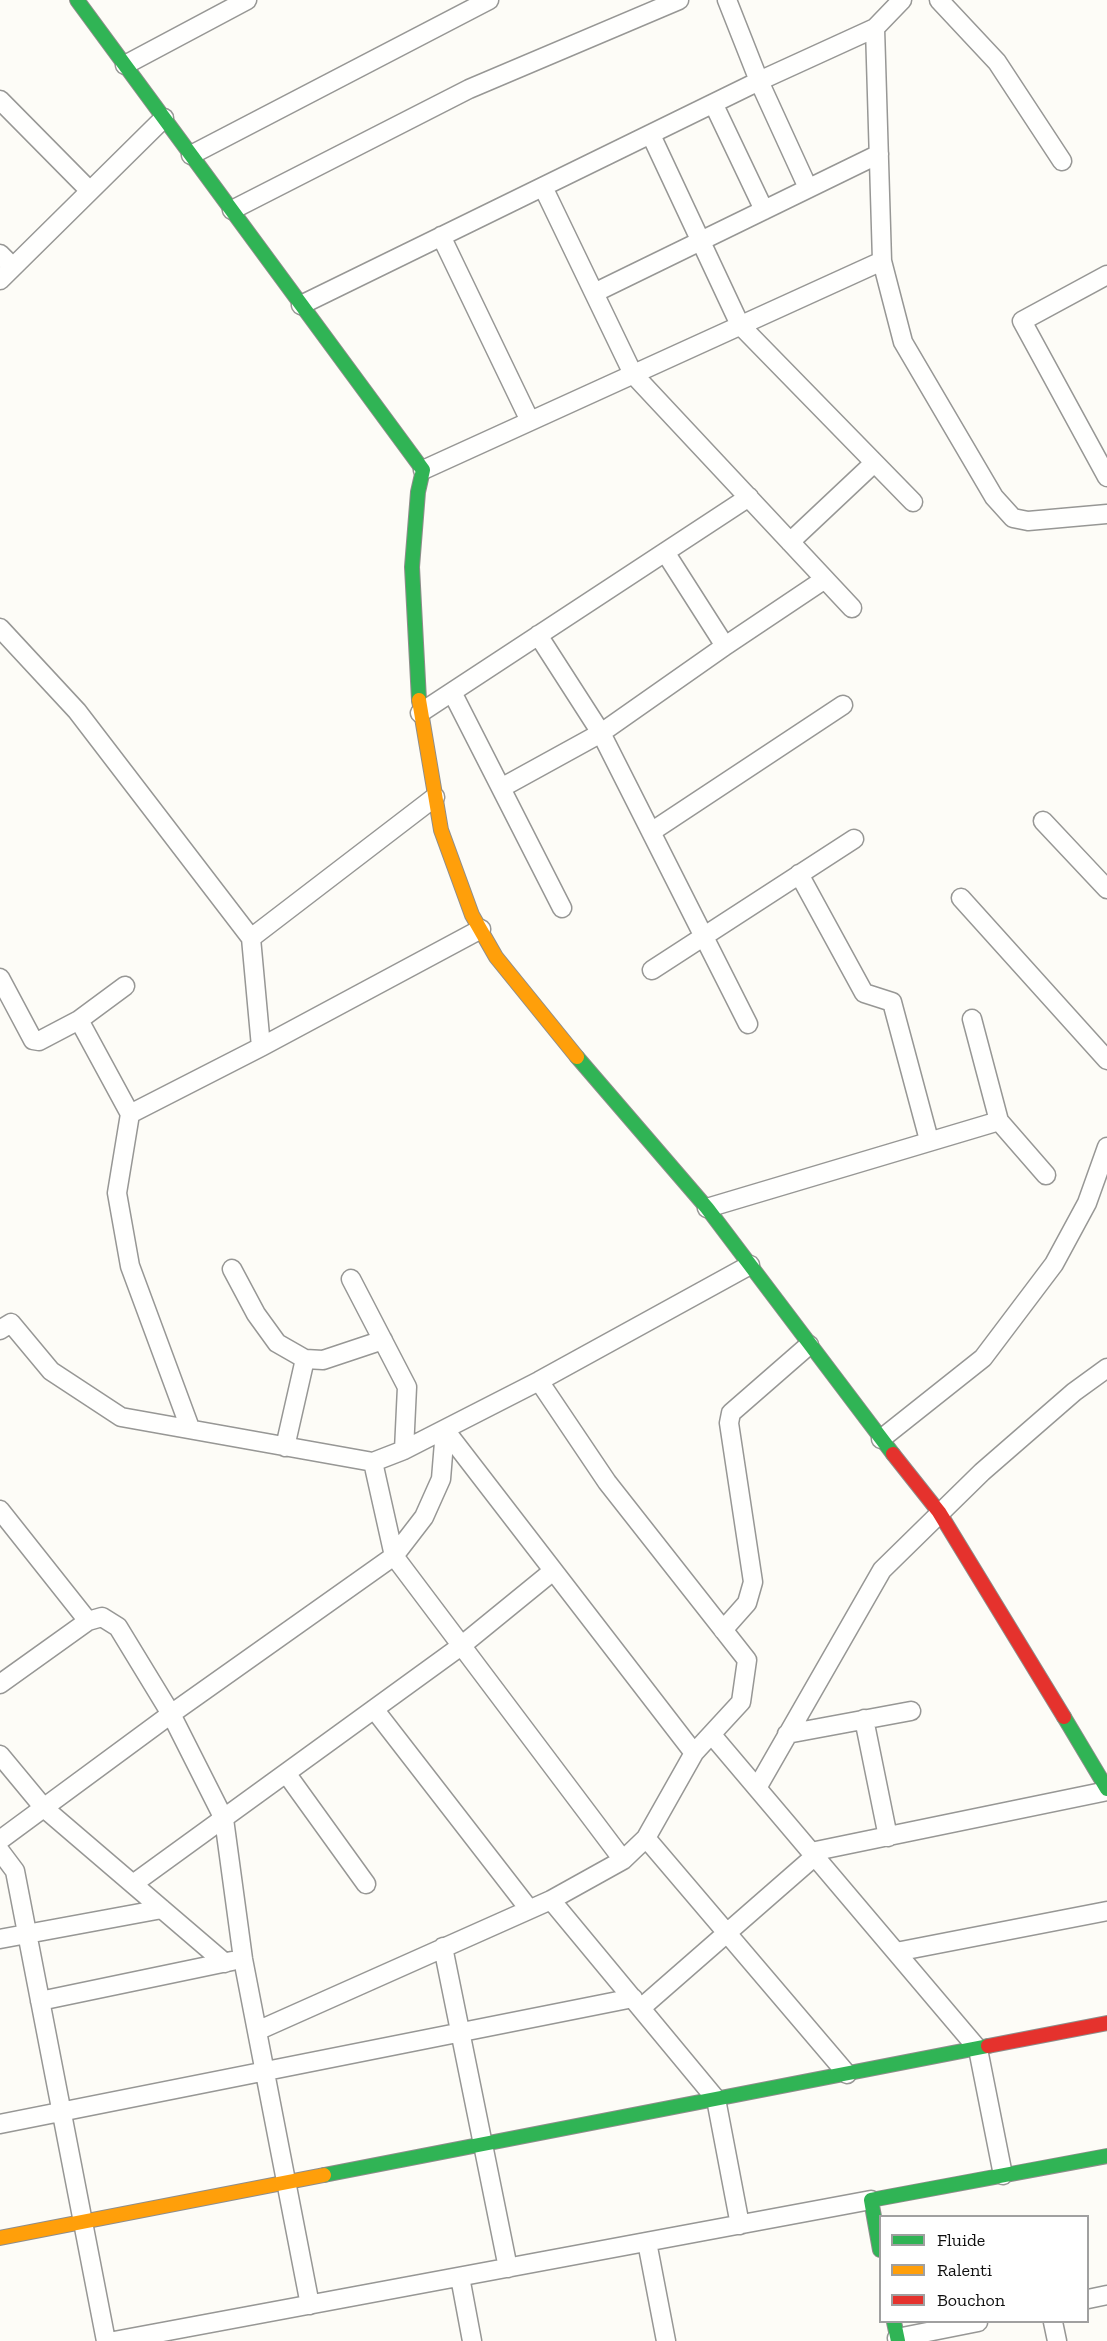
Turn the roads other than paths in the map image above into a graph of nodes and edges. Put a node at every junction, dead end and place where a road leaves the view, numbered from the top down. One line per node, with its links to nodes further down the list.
1 (77, 0): 9 (street)
2 (247, 0): 9 (street)
3 (489, 0): 16 (street)
4 (679, 0): 21 (street)
5 (727, 0): 10 (street)
6 (902, 0): 8 (street)
7 (939, 0): 17 (street)
8 (875, 28): 10 (street); 15 (street)
9 (125, 65): 13 (street)
10 (759, 81): 12 (street); 19 (street)
11 (0, 100): 20 (street)
12 (714, 105): 14 (street); 22 (street)
13 (164, 117): 16 (street); 20 (street)
14 (651, 135): 18 (street); 24 (street)
15 (879, 154): 19 (street); 26 (street)
16 (191, 155): 21 (street)
17 (1062, 161)
18 (543, 187): 23 (street); 30 (street)
19 (808, 188): 22 (street)
20 (90, 191): 27 (street)
21 (232, 210): 31 (street)
22 (764, 210): 24 (street)
23 (441, 236): 31 (street); 34 (street)
24 (701, 241): 30 (street); 32 (street)
25 (0, 254): 27 (street)
26 (882, 261): 32 (street); 40 (street)
27 (13, 267): 29 (street)
28 (1107, 275): 37 (street)
29 (0, 280)
30 (594, 293): 33 (street)
31 (301, 305): 36 (street)
32 (740, 325): 33 (street); 35 (street)
33 (633, 374): 34 (street); 38 (street)
34 (530, 421): 36 (street)
35 (874, 463): 39 (street); 41 (street)
36 (423, 470): 50 (street)
37 (1107, 477)
38 (749, 497): 41 (street); 42 (street)
39 (913, 502)
40 (1107, 514)
41 (790, 542): 43 (street)
42 (665, 552): 46 (street); 47 (street)
43 (825, 579): 44 (street); 47 (street)
44 (852, 608)
45 (0, 628): 63 (street)
46 (538, 635): 48 (street); 51 (street)
47 (725, 646): 51 (street)
48 (452, 692): 50 (street); 52 (street)
49 (843, 705): 55 (street)
50 (420, 712): 53 (street)
51 (601, 733): 52 (street); 55 (street)
52 (501, 788): 60 (street)
53 (435, 797): 61 (street); 63 (street)
54 (1043, 821): 58 (street)
55 (651, 832): 62 (street)
56 (854, 838): 57 (street)
57 (799, 874): 62 (street); 74 (street)
58 (1107, 889)
59 (961, 898): 71 (street)
60 (562, 908)
61 (481, 929): 70 (street); 77 (street)
62 (704, 936): 64 (street); 69 (street)
63 (251, 938): 70 (street)
64 (652, 970)
65 (0, 978): 68 (street)
66 (125, 986): 68 (street)
67 (972, 1019): 73 (street)
68 (79, 1020): 72 (street)
69 (748, 1023)
70 (261, 1047): 72 (street)
71 (1107, 1060)
72 (130, 1114): 87 (street)
73 (999, 1121): 74 (street); 76 (street)
74 (929, 1140): 77 (street)
75 (1107, 1147): 89 (street)
76 (1046, 1175)
77 (707, 1208): 78 (street)
78 (750, 1265): 83 (street); 86 (street)
79 (232, 1269): 84 (street)
80 (351, 1279): 82 (street)
81 (0, 1330): 87 (street)
82 (383, 1340): 84 (street); 91 (street)
83 (809, 1345): 89 (street); 98 (street)
84 (305, 1359): 90 (street)
85 (1107, 1368): 93 (street)
86 (539, 1381): 88 (street); 98 (street)
87 (190, 1428): 90 (street)
88 (445, 1430): 91 (street); 95 (street); 96 (street)
89 (880, 1439): 93 (street)
90 (285, 1447): 92 (street)
91 (404, 1450): 92 (street)
92 (373, 1462): 95 (street)
93 (939, 1512): 105 (street); 111 (street)
94 (3, 1519): 97 (street)
95 (394, 1556): 99 (street); 103 (street)
96 (553, 1571): 99 (street); 107 (street)
97 (88, 1621): 100 (street); 103 (street)
98 (723, 1630): 106 (street)
99 (461, 1646): 101 (street); 119 (street)
100 (0, 1684)
101 (374, 1710): 109 (street); 124 (street)
102 (910, 1710): 104 (street)
103 (171, 1714): 112 (street); 113 (street)
104 (864, 1719): 105 (street); 114 (street)
105 (788, 1734): 110 (street)
106 (712, 1735): 107 (street); 110 (street)
107 (694, 1753): 115 (street)
108 (0, 1755): 112 (street)
109 (286, 1773): 113 (street); 121 (street)
110 (757, 1788): 118 (street)
111 (1107, 1790): 114 (street)
112 (44, 1808): 116 (street); 120 (street)
113 (224, 1819): 120 (street); 131 (street)
114 (888, 1837): 118 (street)
115 (646, 1838): 119 (street); 127 (street)
116 (0, 1840)
117 (0, 1851): 126 (street)
118 (813, 1855): 127 (street); 130 (street)
119 (623, 1860): 122 (street)
120 (133, 1884): 123 (street)
121 (366, 1884)
122 (551, 1900): 124 (street); 133 (street)
123 (162, 1909): 126 (street); 131 (street)
124 (529, 1910): 129 (street)
125 (1107, 1911): 130 (street)
126 (27, 1934): 128 (street); 132 (street)
127 (726, 1934): 133 (street); 139 (street)
128 (0, 1940)
129 (443, 1947): 135 (street); 136 (street)
130 (896, 1952): 137 (street)
131 (234, 1961): 132 (street); 135 (street)
132 (40, 2001): 141 (street)
133 (637, 2003): 136 (street); 140 (street)
134 (1107, 2023): 137 (street)
135 (257, 2031): 138 (street)
136 (460, 2032): 138 (street); 143 (street)
137 (978, 2049): 139 (street); 145 (street)
138 (265, 2071): 141 (street); 146 (street)
139 (847, 2074): 140 (street)
140 (716, 2099): 143 (street); 149 (street)
141 (62, 2112): 142 (street); 148 (street)
142 (0, 2124)
143 (483, 2144): 146 (street); 153 (street)
144 (1107, 2156): 145 (street)
145 (1003, 2175): 147 (street)
146 (286, 2182): 148 (street); 157 (street)
147 (871, 2200): 149 (street); 152 (street)
148 (83, 2222): 150 (street); 161 (street)
149 (740, 2224): 151 (street)
150 (0, 2238)
151 (647, 2242): 153 (street); 163 (street)
152 (879, 2244)
153 (508, 2268): 154 (street)
154 (460, 2277): 157 (street); 162 (street)
155 (1107, 2295): 156 (street)
156 (1089, 2299)
157 (310, 2305): 161 (street)
158 (971, 2323): 160 (street)
159 (1053, 2323): 164 (street)
160 (896, 2334)
161 (116, 2341)
162 (472, 2341)
163 (666, 2341)
164 (1057, 2341)

